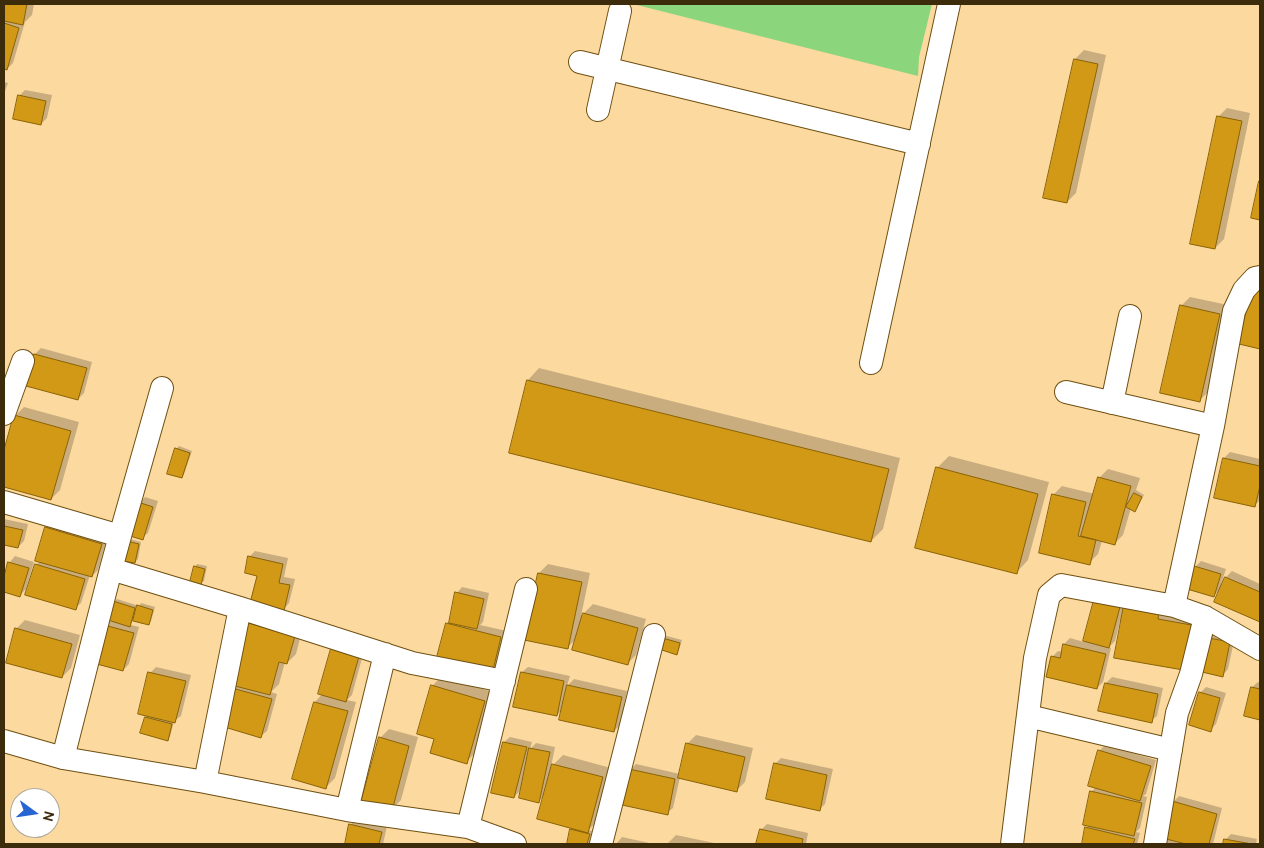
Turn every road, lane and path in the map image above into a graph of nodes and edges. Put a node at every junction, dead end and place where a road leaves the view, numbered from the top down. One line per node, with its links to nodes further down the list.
1 (950, 4): 6 (street)
2 (620, 11): 4 (street)
3 (580, 62): 4 (street)
4 (608, 69): 5 (street); 6 (street)
5 (598, 110)
6 (919, 144): 10 (street)
7 (1260, 277): 15 (street)
8 (1130, 316): 13 (street)
9 (23, 361): 14 (street)
10 (872, 363)
11 (162, 388): 17 (street)
12 (1066, 392): 13 (street)
13 (1112, 403): 15 (street)
14 (4, 414)
15 (1213, 426): 20 (street)
16 (4, 502): 17 (street)
17 (120, 536): 18 (street)
18 (111, 569): 21 (street); 30 (street)
19 (526, 589): 26 (street)
20 (1174, 606): 22 (street); 27 (street)
21 (240, 608): 25 (street); 31 (street)
22 (1205, 617): 24 (street); 29 (street)
23 (654, 635): 35 (street)
24 (1260, 649)
25 (385, 654): 26 (street); 32 (street)
26 (504, 681): 33 (street)
27 (1028, 716): 29 (street); 36 (street)
28 (4, 741): 30 (street)
29 (1171, 750): 37 (street)
30 (63, 758): 31 (street)
31 (204, 782): 32 (street)
32 (347, 810): 33 (street)
33 (468, 827): 34 (street)
34 (515, 844)
35 (600, 844)
36 (1012, 844)
37 (1156, 844)

